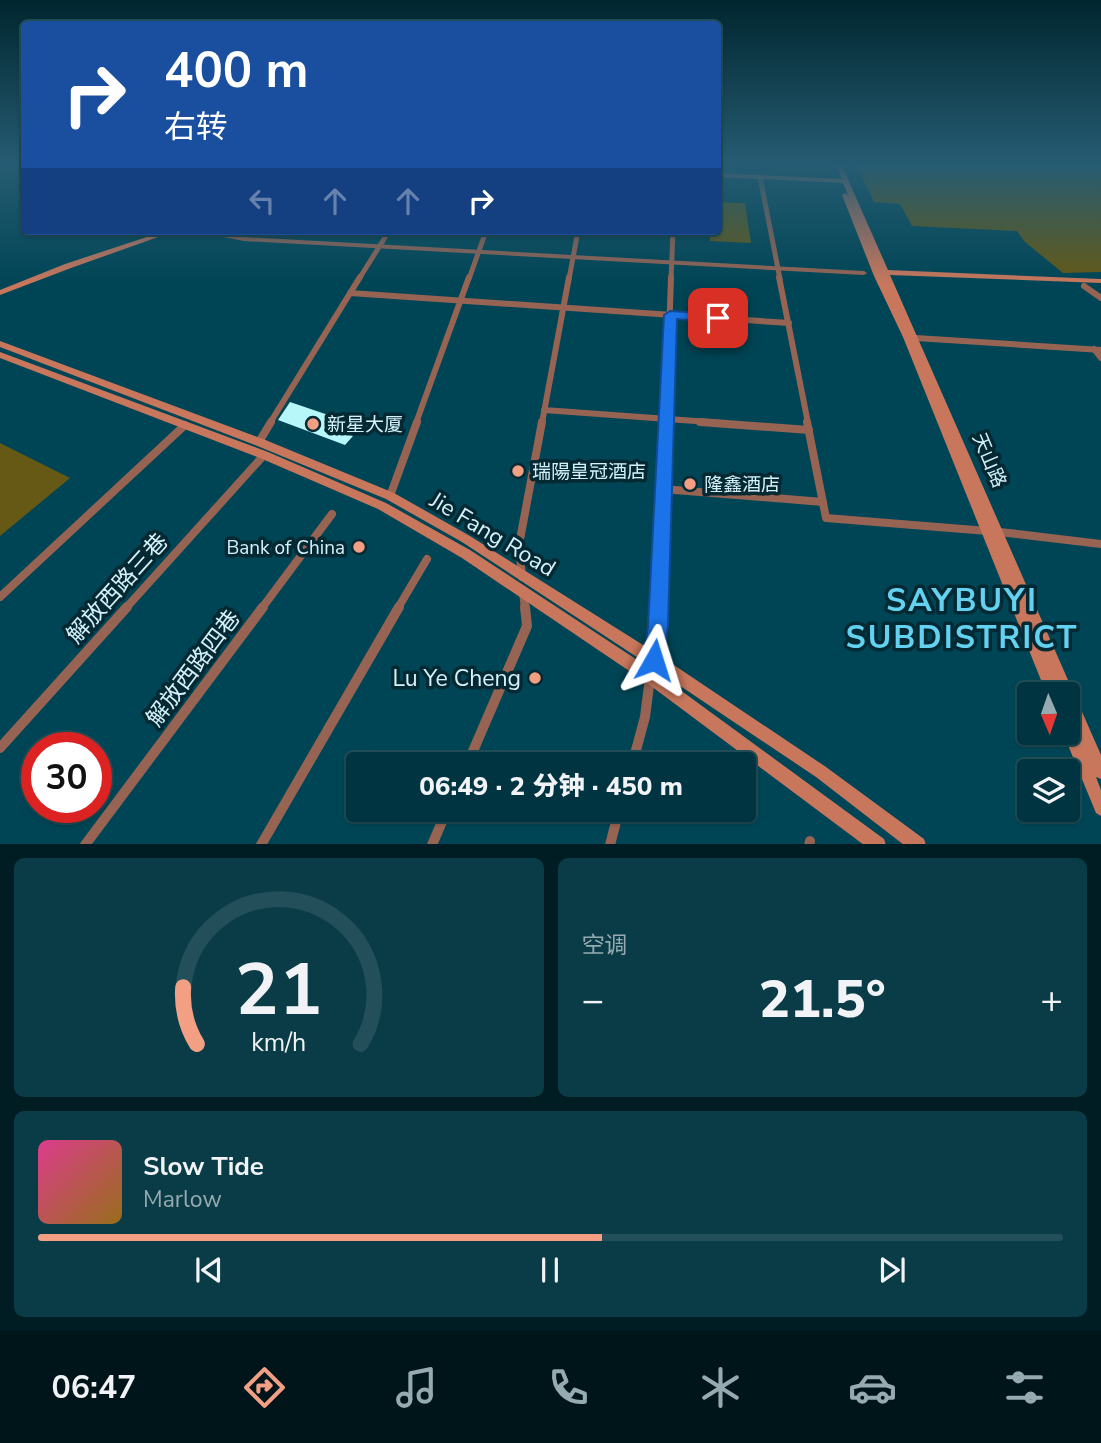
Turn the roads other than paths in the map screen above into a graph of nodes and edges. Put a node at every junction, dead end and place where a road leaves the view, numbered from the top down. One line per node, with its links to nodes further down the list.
1 (766, 205): 14 (street)
2 (853, 205): 15 (main road, 天山路)
3 (150, 235): 18 (main road)
4 (160, 235): 18 (main road)
5 (224, 235): 10 (street)
6 (386, 235): 10 (street)
7 (484, 235): 11 (street)
8 (577, 235): 12 (street)
9 (673, 235): 13 (street)
10 (379, 246): 11 (street); 19 (street)
11 (478, 251): 12 (street); 21 (street)
12 (573, 257): 13 (street); 22 (street)
13 (672, 262): 14 (street); 23 (street)
14 (778, 268): 15 (street); 24 (street)
15 (882, 274): 16 (main road); 17 (main road); 25 (main road, 天山路); 40 (main road, 天山路)
16 (1101, 283): 17 (main road)
17 (1084, 286): 20 (street)
18 (0, 291)
19 (349, 293): 21 (street); 34 (street)
20 (1101, 298)
21 (459, 300): 22 (street); 37 (street)
22 (562, 306): 23 (street); 30 (street)
23 (670, 315): 24 (street); 31 (street)
24 (789, 323): 33 (street)
25 (916, 338): 27 (street); 41 (main road, 天山路)
26 (0, 344): 34 (main road, Jie Fang Road)
27 (1098, 349): 29 (street)
28 (0, 355): 32 (main road, Jie Fang Road)
29 (1101, 358)
30 (544, 410): 31 (street); 44 (street)
31 (666, 419): 33 (street); 36 (street)
32 (186, 425): 35 (main road, Jie Fang Road); 46 (street)
33 (809, 430): 38 (street)
34 (259, 442): 37 (main road, Jie Fang Road)
35 (264, 455): 45 (main road, Jie Fang Road); 51 (street, 解放西路三巷)
36 (663, 489): 38 (street); 47 (street)
37 (390, 496): 44 (main road, Jie Fang Road)
38 (823, 502): 40 (street)
39 (332, 514): 58 (street, 解放西路四巷)
40 (987, 532): 41 (street); 49 (main road, 天山路)
41 (1000, 532): 42 (street); 54 (main road, 天山路)
42 (1101, 544)
43 (427, 559): 59 (street)
44 (522, 575): 45 (street); 47 (main road, Jie Fang Road)
45 (523, 593): 48 (main road, Jie Fang Road); 52 (street)
46 (0, 597)
47 (654, 660): 48 (street); 63 (main road, Jie Fang Road)
48 (652, 678): 53 (street); 62 (main road, Jie Fang Road)
49 (1049, 682)
50 (1076, 746): 55 (main road)
51 (0, 748)
52 (473, 752)
53 (636, 752)
54 (1101, 772)
55 (1101, 808)
56 (442, 822): 60 (street)
57 (616, 822): 61 (street)
58 (86, 844)
59 (262, 844)
60 (432, 844)
61 (610, 844)
62 (877, 844)
63 (917, 844)

